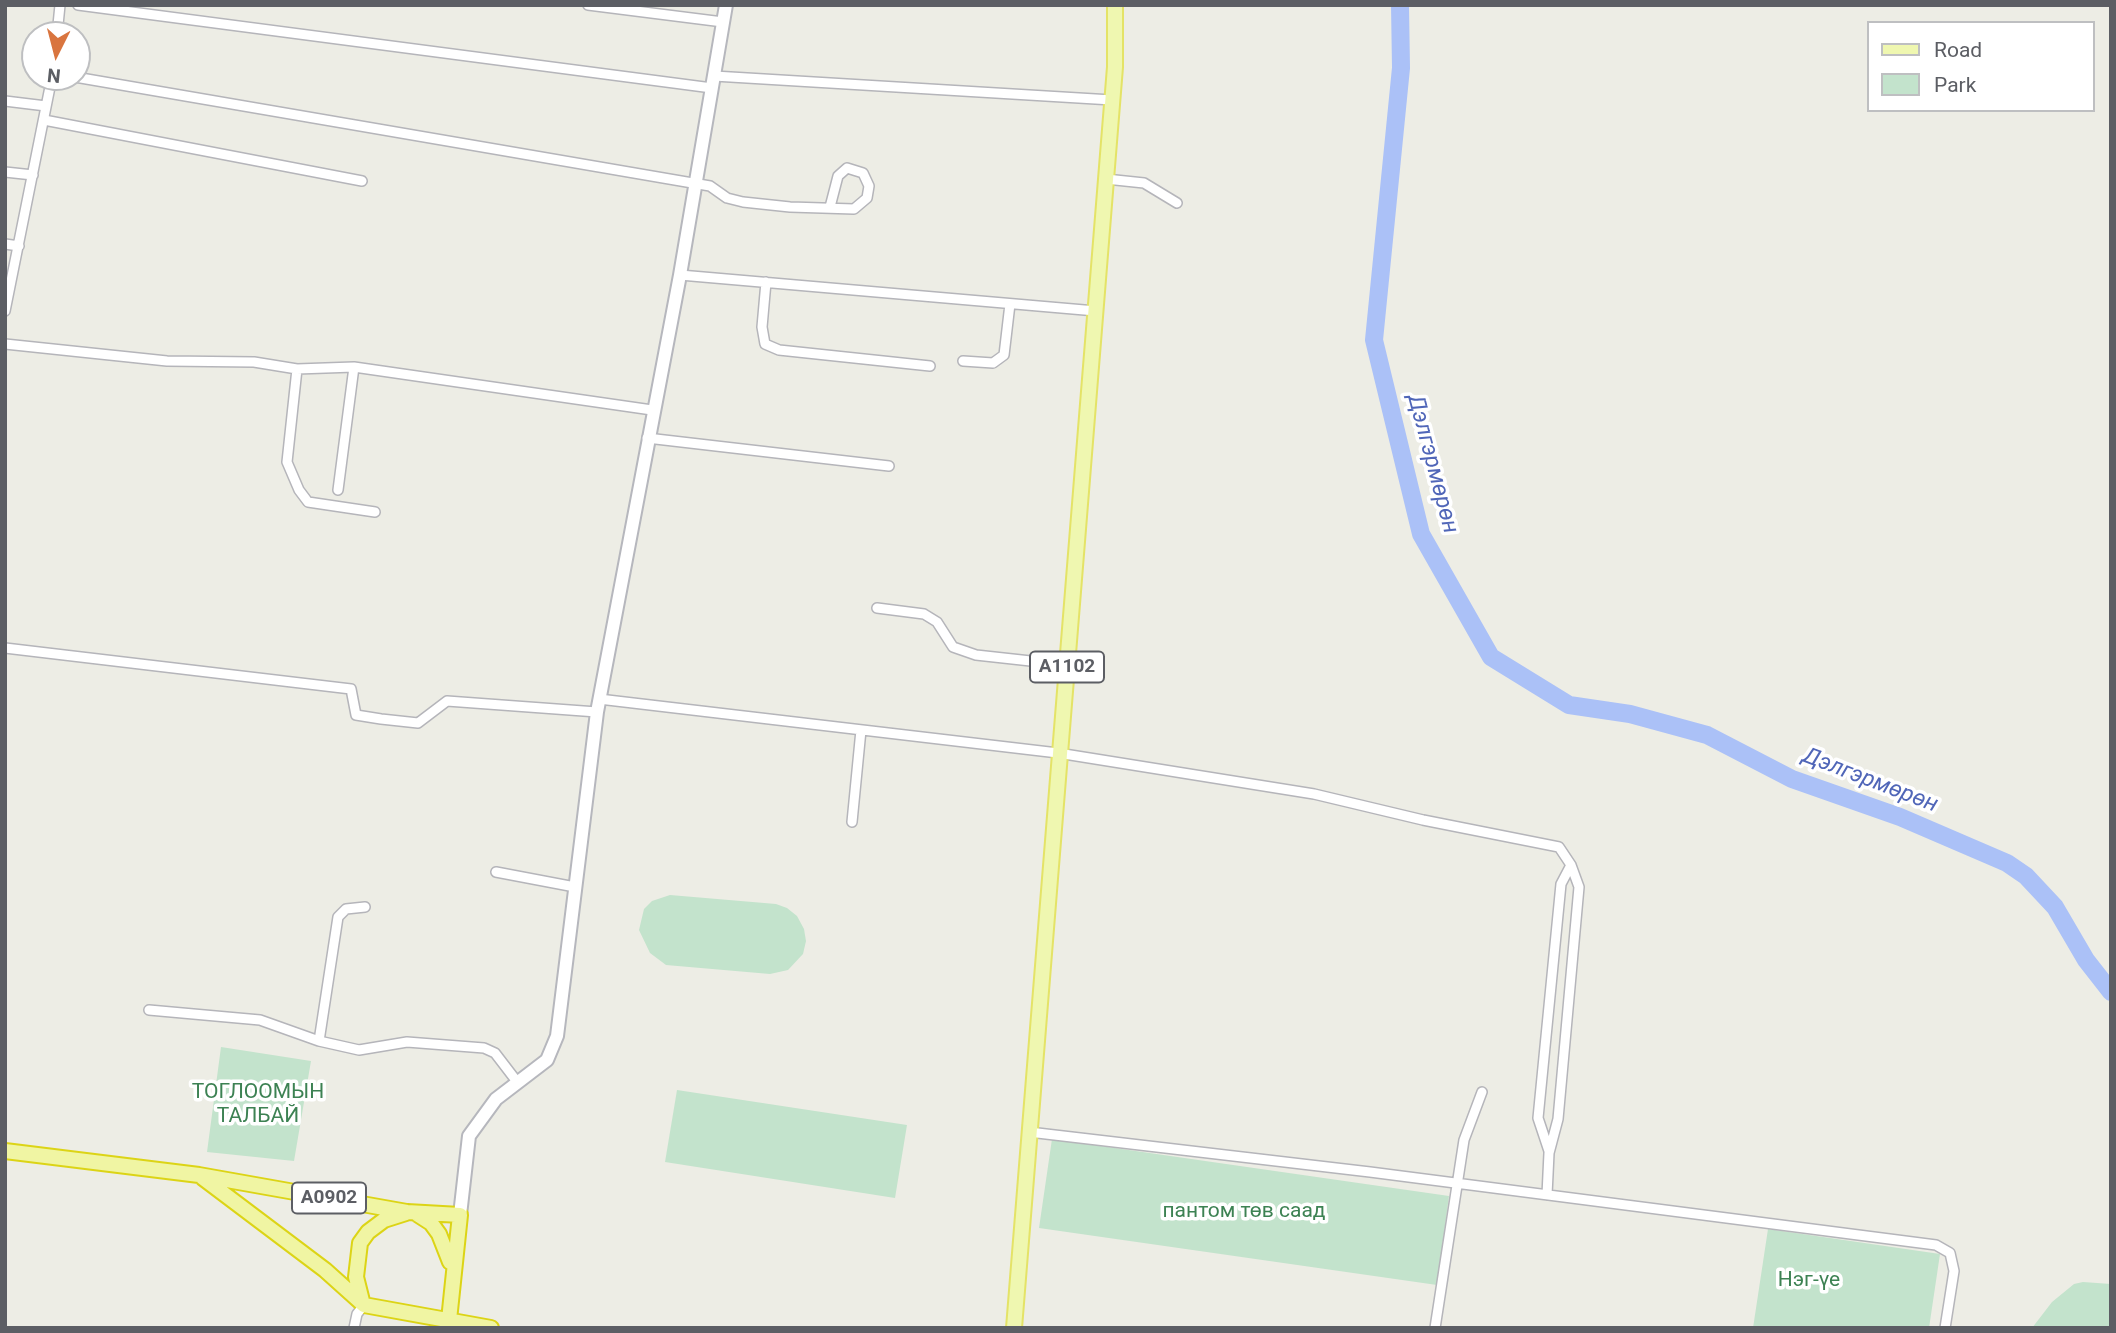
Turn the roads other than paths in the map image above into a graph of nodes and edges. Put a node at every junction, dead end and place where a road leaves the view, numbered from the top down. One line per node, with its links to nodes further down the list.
1 (78, 5): 7 (street)
2 (588, 5): 5 (street)
3 (726, 5): 5 (main road)
4 (1115, 5): 9 (main road, A1102)
5 (723, 22): 7 (main road)
6 (91, 80): 17 (street)
7 (713, 82): 9 (street); 17 (main road)
8 (49, 91): 11 (street)
9 (1112, 100): 15 (main road, A1102)
10 (5, 101): 11 (street)
11 (46, 106): 12 (street)
12 (44, 121): 14 (street); 16 (street)
13 (5, 172): 14 (street)
14 (33, 175): 21 (street)
15 (1106, 179): 18 (street); 26 (main road, A1102)
16 (362, 181)
17 (694, 184): 19 (street); 22 (main road)
18 (1177, 203)
19 (830, 207): 19 (street)
20 (5, 244): 21 (street)
21 (19, 246): 25 (street)
22 (680, 275): 23 (street); 32 (main road)
23 (766, 282): 24 (street); 29 (street)
24 (1010, 304): 26 (street); 28 (street)
25 (5, 311)
26 (1096, 311): 39 (main road, A1102)
27 (5, 344): 31 (street)
28 (963, 361)
29 (930, 366)
30 (354, 367): 31 (street); 32 (street); 35 (street)
31 (297, 369): 36 (street)
32 (652, 410): 33 (main road)
33 (647, 438): 34 (street); 40 (main road)
34 (889, 466)
35 (338, 490)
36 (375, 512)
37 (877, 608): 39 (street)
38 (5, 648): 40 (street)
39 (1067, 665): 42 (main road, A1102)
40 (598, 706): 41 (street); 46 (main road)
41 (861, 730): 42 (street); 43 (street)
42 (1058, 753): 44 (street); 52 (main road, A1102)
43 (852, 822)
44 (1571, 865): 54 (street); 54 (street)
45 (496, 872): 46 (street)
46 (575, 887): 50 (main road)
47 (365, 907): 49 (street)
48 (149, 1010): 49 (street)
49 (319, 1041): 50 (street)
50 (518, 1083): 59 (main road)
51 (1482, 1092): 56 (street)
52 (1029, 1132): 56 (street); 65 (main road, A1102)
53 (5, 1151): 55 (highway, A0902)
54 (1549, 1153): 57 (street)
55 (199, 1175): 58 (highway, A0902); 61 (highway, A0902)
56 (1457, 1183): 57 (street); 66 (street)
57 (1547, 1195): 67 (street)
58 (411, 1213): 59 (highway, A0902); 60 (highway); 61 (highway)
59 (460, 1215): 60 (highway)
60 (452, 1270): 62 (highway)
61 (364, 1305): 62 (highway); 63 (street)
62 (448, 1324): 64 (highway)
63 (354, 1328)
64 (491, 1328)
65 (1014, 1328)
66 (1435, 1328)
67 (1945, 1328)

